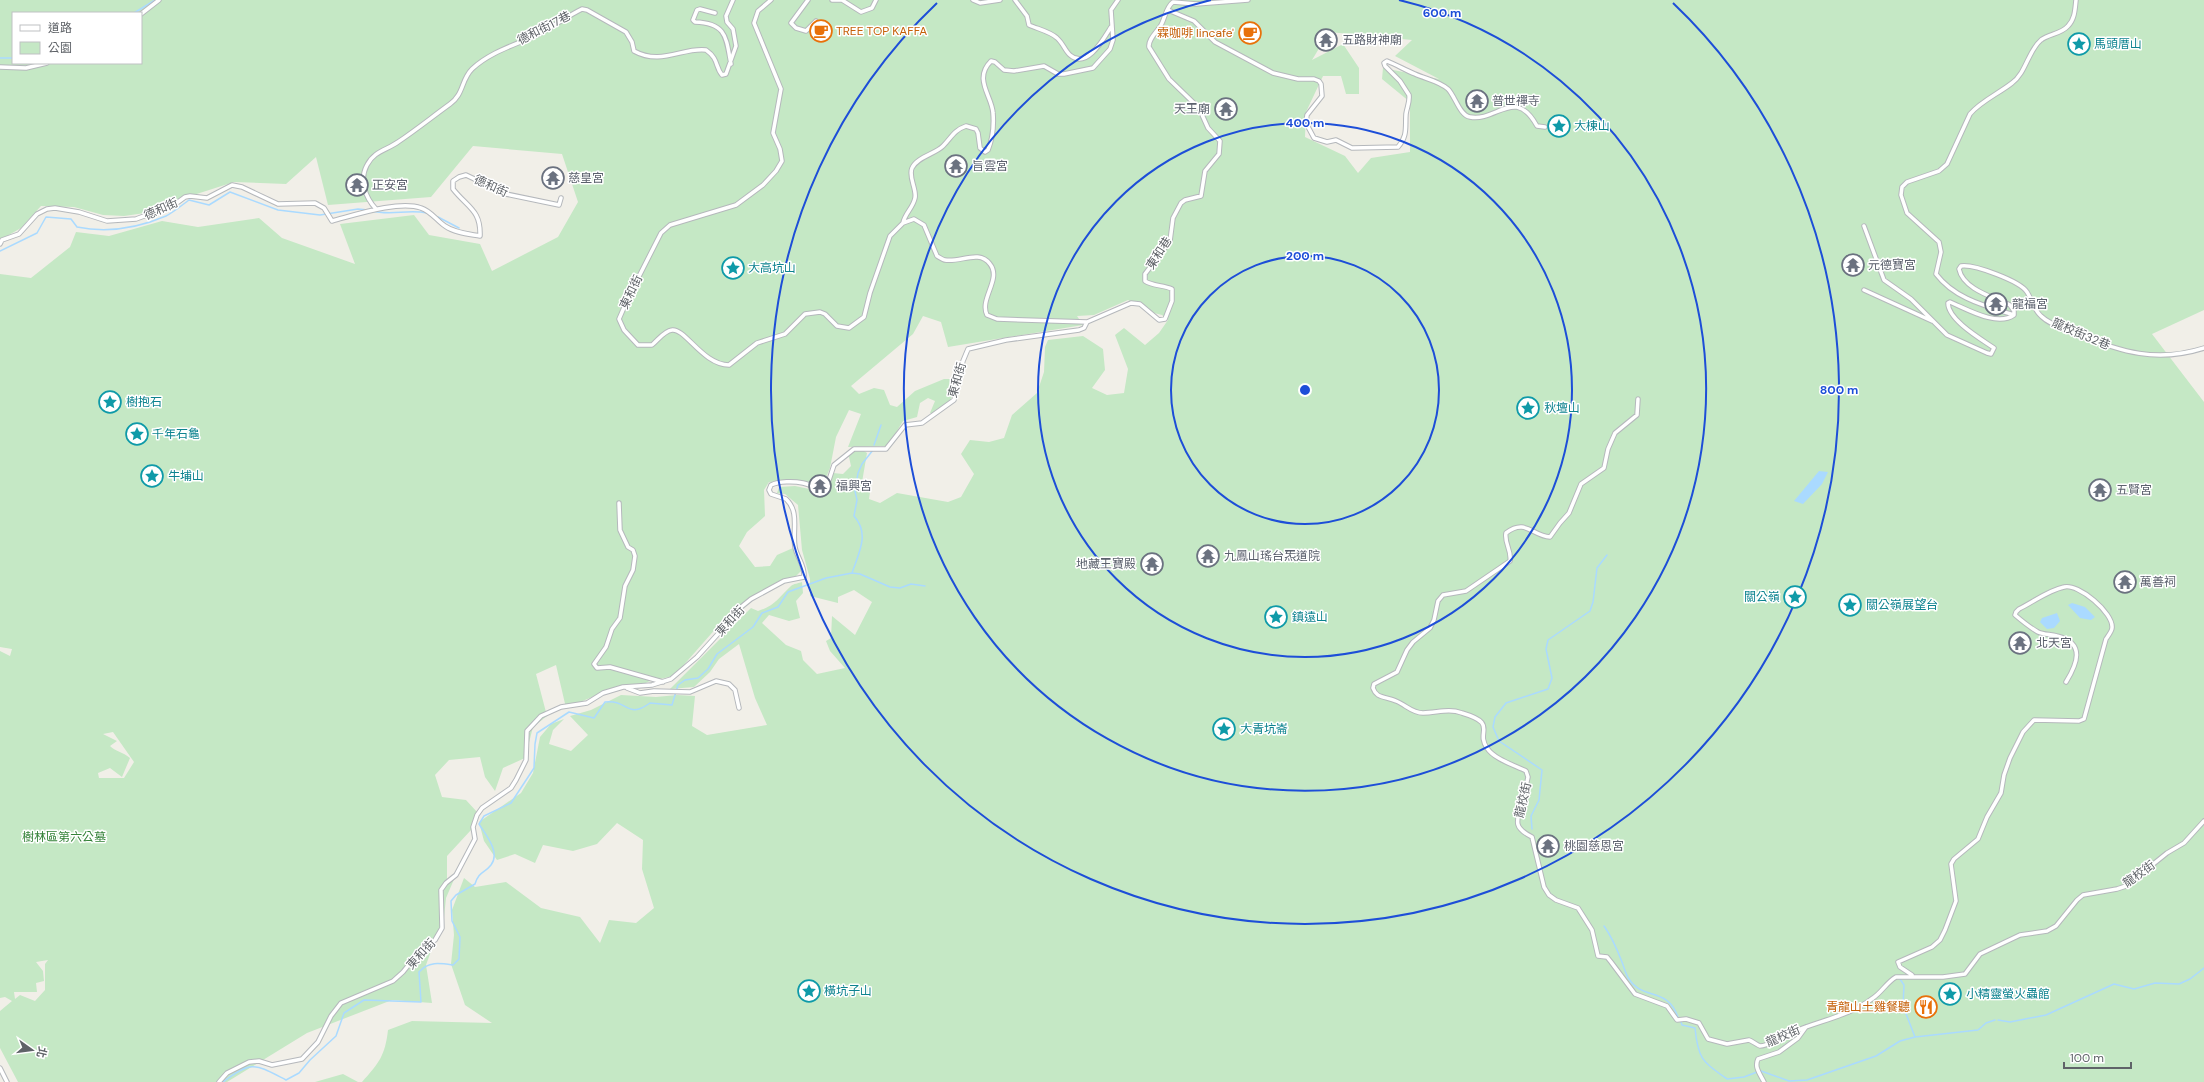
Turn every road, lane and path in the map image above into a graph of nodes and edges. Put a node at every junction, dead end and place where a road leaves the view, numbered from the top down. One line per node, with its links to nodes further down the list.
1 (159, 0): 15 (street)
2 (733, 0): 20 (street)
3 (771, 0): 25 (street, 東和街)
4 (808, 0): 17 (street)
5 (832, 0): 6 (street)
6 (876, 0)
7 (973, 0): 8 (street)
8 (1000, 0)
9 (1015, 0): 18 (street)
10 (1118, 0): 18 (street)
11 (1248, 0): 13 (street)
12 (2076, 0): 29 (street)
13 (1172, 1): 14 (street)
14 (1168, 10): 22 (street); 30 (street, 東和巷)
15 (142, 13)
16 (715, 13): 20 (street)
17 (816, 22)
18 (1112, 27): 25 (street)
19 (43, 64): 21 (street)
20 (731, 65): 24 (street, 德和街17巷)
21 (0, 67)
22 (1545, 127)
23 (560, 198): 24 (street, 德和街)
24 (374, 209): 27 (street, 德和街)
25 (903, 223): 30 (street)
26 (1864, 226): 31 (street)
27 (0, 244)
28 (1864, 290): 31 (street)
29 (2014, 315): 31 (street); 32 (street, 龍校街32巷)
30 (1087, 322): 35 (street, 東和街)
31 (1933, 322)
32 (2204, 348)
33 (1638, 399): 41 (street, 龍校街)
34 (619, 504): 35 (street)
35 (664, 682): 37 (street, 東和街)
36 (2066, 682): 40 (street)
37 (625, 687): 38 (street); 44 (street, 東和街)
38 (739, 708)
39 (2204, 822): 40 (street, 龍校街)
40 (1913, 976): 41 (street, 龍校街)
41 (1806, 1026): 45 (street)
42 (0, 1068): 43 (street)
43 (7, 1082)
44 (219, 1082)
45 (1764, 1082)

